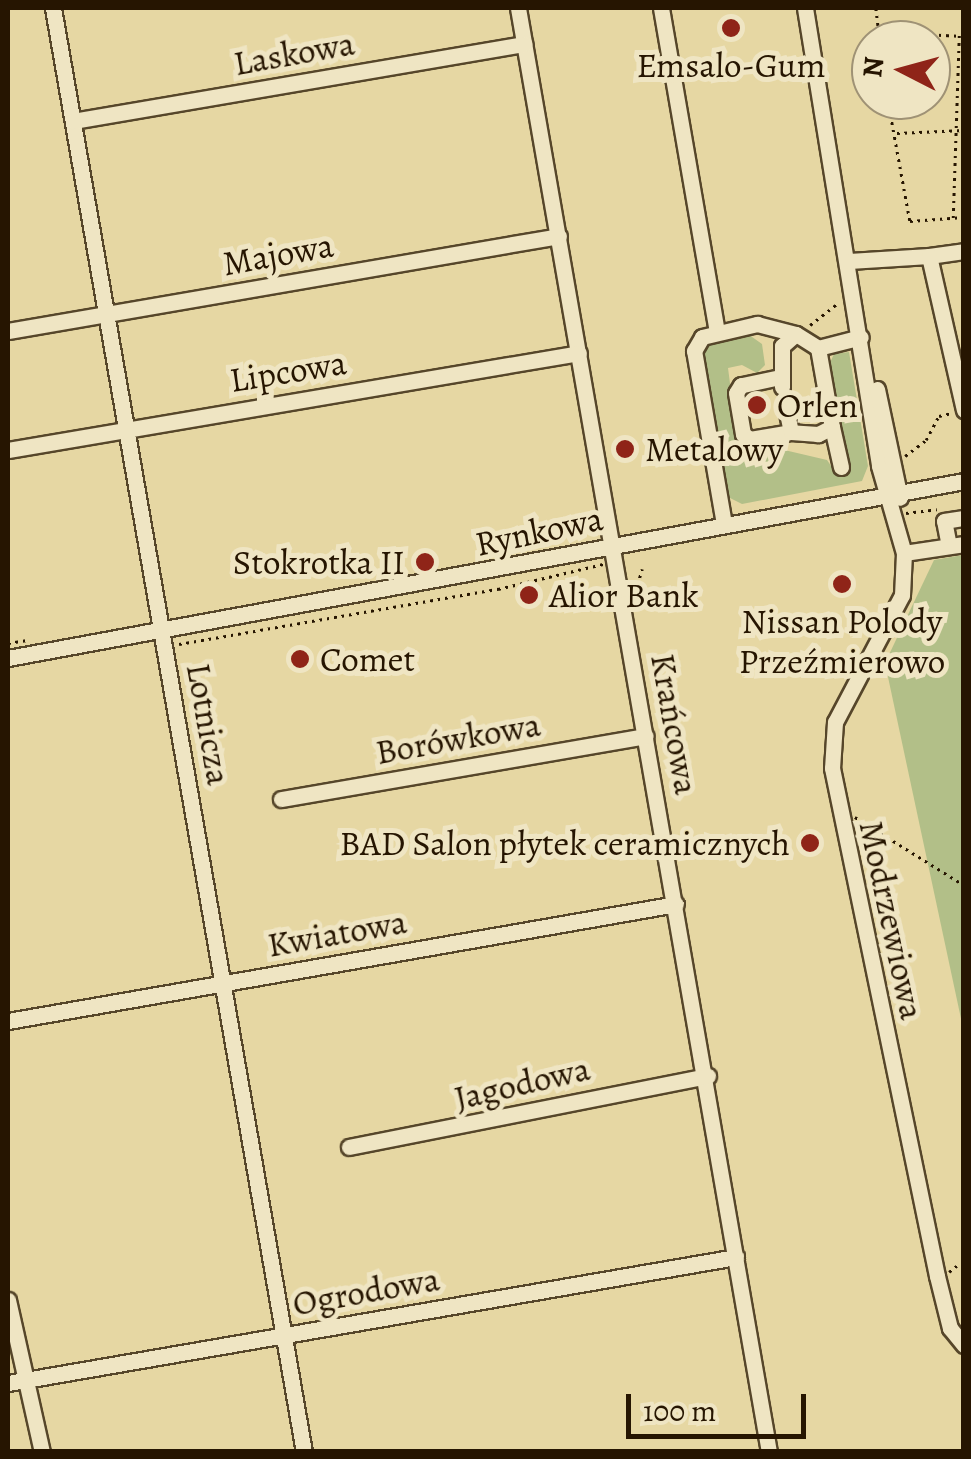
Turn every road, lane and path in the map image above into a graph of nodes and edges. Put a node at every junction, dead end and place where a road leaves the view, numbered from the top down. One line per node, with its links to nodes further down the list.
1 (52, 8): 8 (street, Lotnicza)
2 (518, 8): 6 (street, Krańcowa)
3 (661, 8): 20 (street)
4 (805, 8): 16 (street)
5 (961, 36): 9 (path)
6 (524, 44): 8 (street, Laskowa); 13 (street, Krańcowa)
7 (893, 120): 10 (path)
8 (73, 122): 18 (street, Lotnicza)
9 (961, 130): 10 (path); 11 (path)
10 (896, 133): 11 (path)
11 (953, 218): 12 (path)
12 (964, 218)
13 (559, 236): 18 (street, Majowa); 24 (street, Krańcowa)
14 (964, 250): 15 (street)
15 (929, 256): 16 (street); 27 (street)
16 (850, 261): 22 (street)
17 (844, 298): 21 (path)
18 (107, 313): 19 (street, Majowa); 29 (street, Lotnicza)
19 (8, 331)
20 (717, 331): 21 (street); 40 (street)
21 (796, 334): 23 (street); 30 (street)
22 (862, 336): 23 (street); 25 (street)
23 (818, 348): 28 (street)
24 (579, 353): 29 (street, Lipcowa); 43 (street, Krańcowa)
25 (866, 362): 35 (street); 36 (street)
26 (786, 408): 30 (street)
27 (961, 411): 32 (path)
28 (832, 427): 30 (street); 33 (street)
29 (126, 428): 31 (street, Lipcowa); 46 (street, Lotnicza)
30 (790, 432)
31 (8, 450)
32 (903, 462)
33 (841, 467)
34 (964, 480): 35 (street, Rynkowa)
35 (902, 490): 36 (street, Rynkowa); 38 (street, Modrzewiowa)
36 (884, 493): 38 (street, Modrzewiowa); 40 (street, Rynkowa)
37 (948, 507): 38 (path)
38 (902, 514): 42 (street, Modrzewiowa)
39 (964, 518): 41 (street)
40 (724, 524): 43 (street, Rynkowa)
41 (956, 545): 42 (street)
42 (904, 553): 51 (street, Modrzewiowa)
43 (610, 554): 46 (street, Rynkowa); 47 (path); 49 (street, Krańcowa)
44 (642, 570): 45 (path)
45 (633, 596)
46 (161, 631): 48 (street, Rynkowa); 54 (street, Lotnicza)
47 (175, 644)
48 (8, 658)
49 (646, 736): 50 (street, Borówkowa); 53 (street, Krańcowa)
50 (281, 799)
51 (840, 814): 52 (path); 61 (street, Modrzewiowa)
52 (964, 884)
53 (676, 904): 54 (street, Kwiatowa); 56 (street, Krańcowa)
54 (223, 984): 55 (street, Kwiatowa); 60 (street, Lotnicza)
55 (8, 1021)
56 (708, 1076): 57 (street, Jagodowa); 58 (street, Krańcowa)
57 (349, 1147)
58 (736, 1257): 60 (street, Ogrodowa); 65 (street, Krańcowa)
59 (8, 1300): 62 (street)
60 (284, 1336): 62 (street, Ogrodowa); 64 (street, Lotnicza)
61 (964, 1345)
62 (14, 1382): 63 (street)
63 (42, 1452)
64 (304, 1452)
65 (768, 1452)

